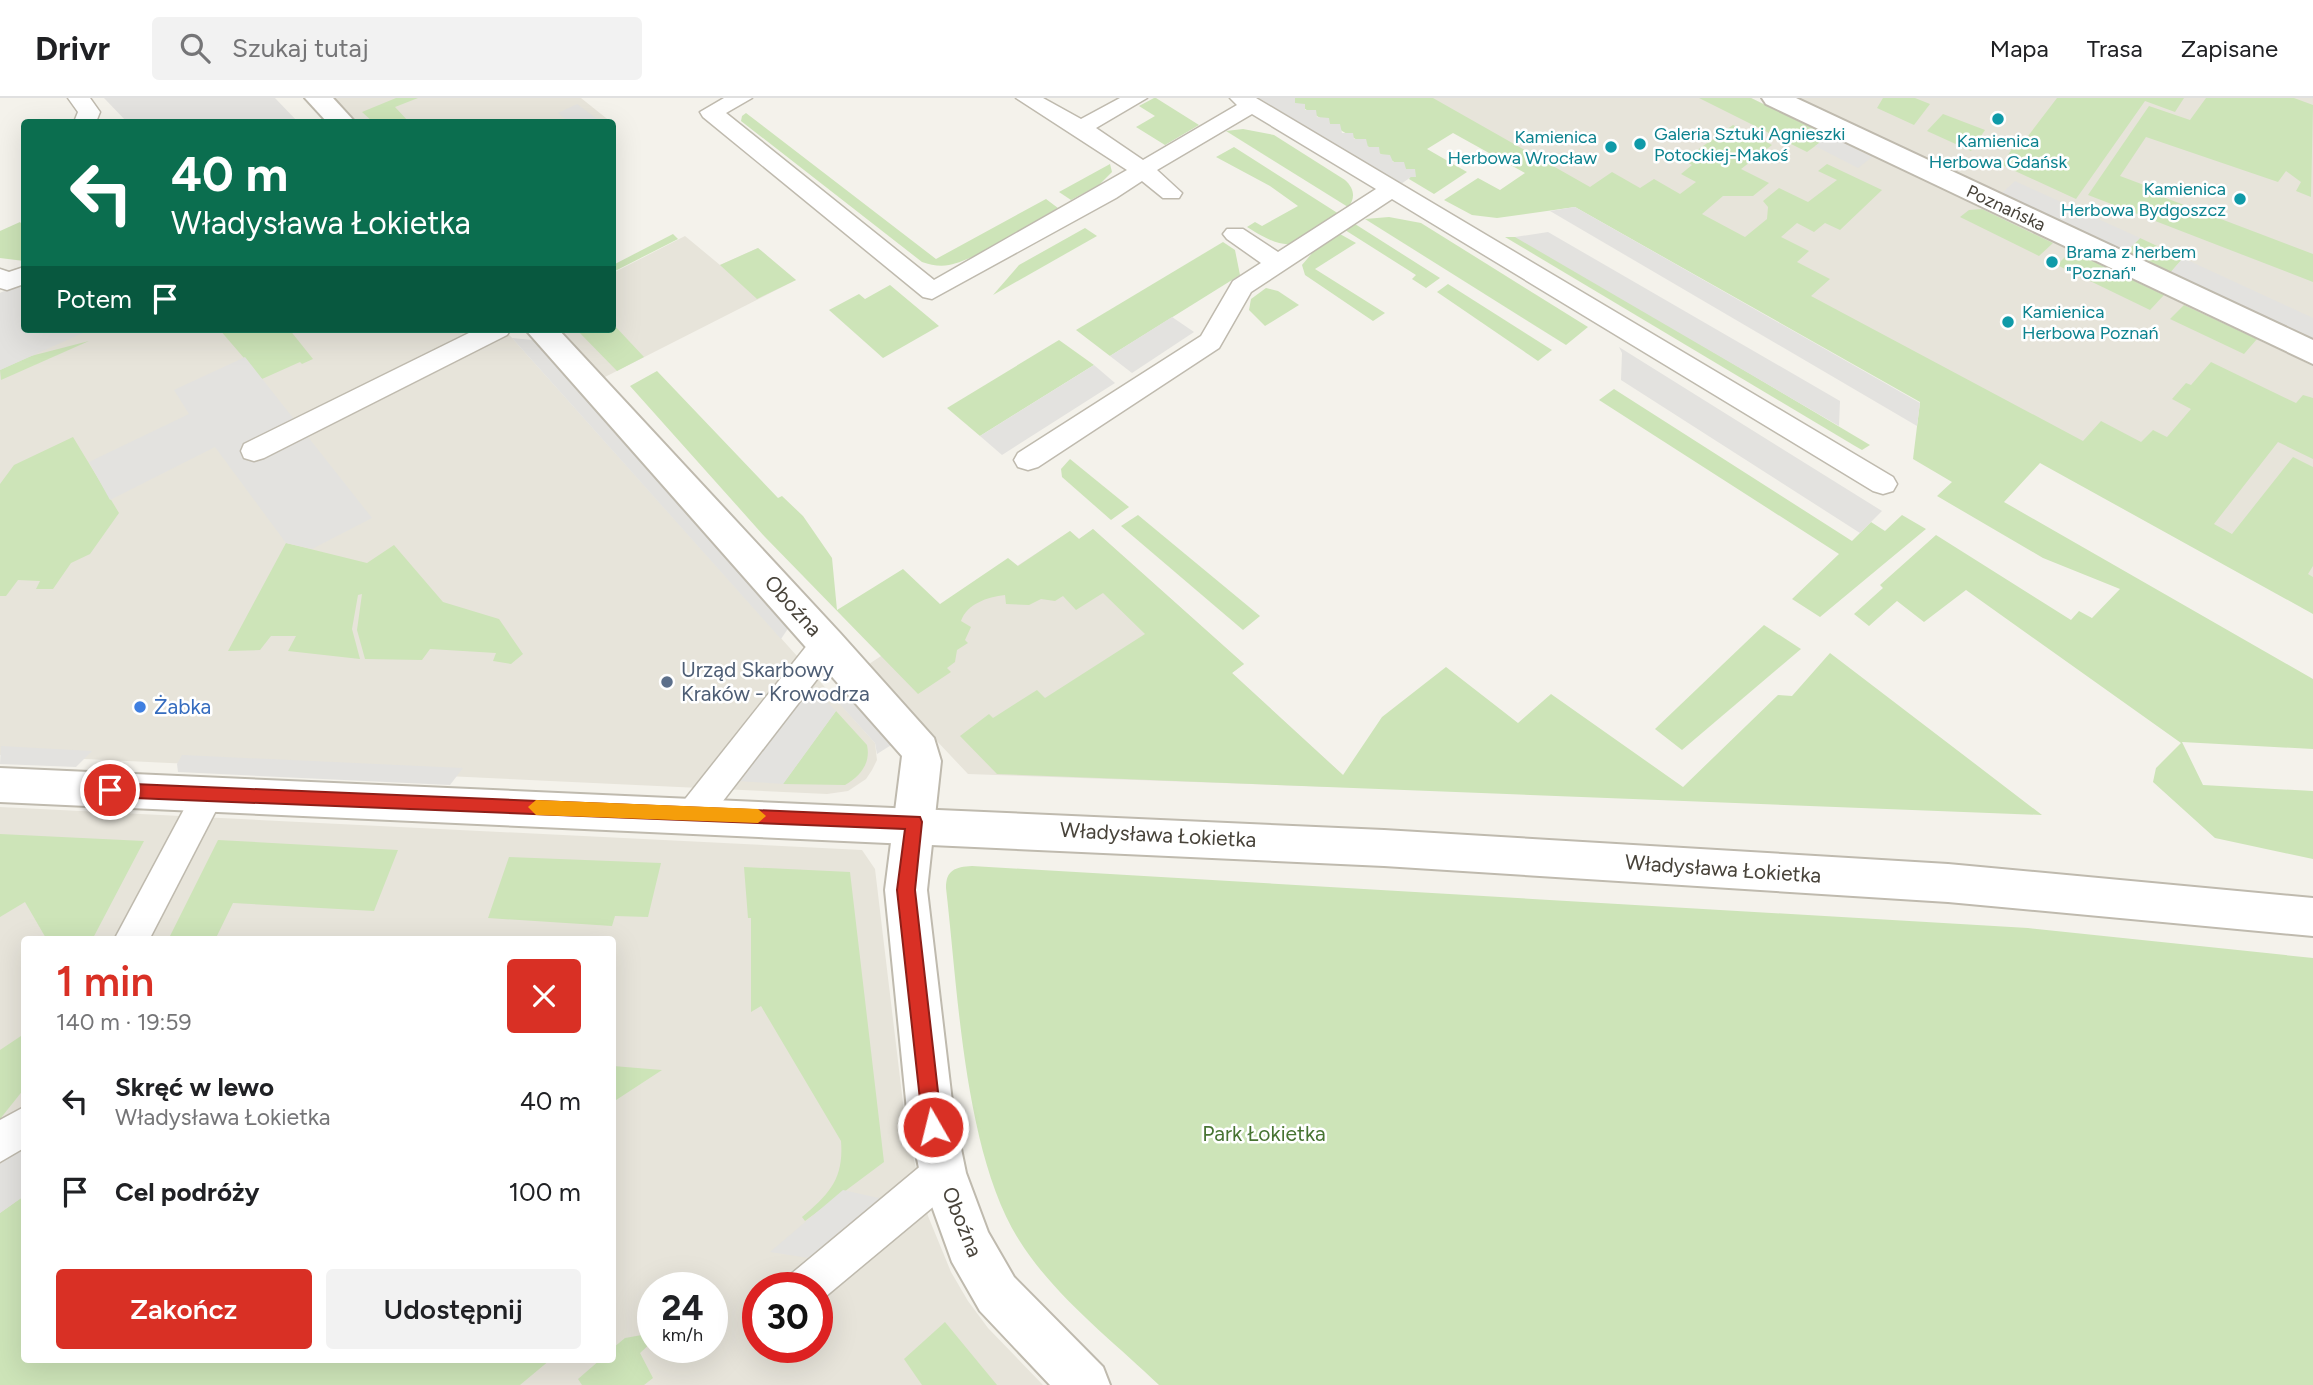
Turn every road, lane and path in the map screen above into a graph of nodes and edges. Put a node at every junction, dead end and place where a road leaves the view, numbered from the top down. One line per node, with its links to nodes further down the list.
1 (79, 98): 8 (lane)
2 (318, 98): 9 (street)
3 (741, 98): 11 (lane)
4 (1027, 98): 10 (lane)
5 (1136, 98): 10 (lane)
6 (1775, 98): 18 (street, Poznańska)
7 (1247, 102): 11 (lane); 12 (lane)
8 (86, 119)
9 (338, 119)
10 (1082, 127): 11 (lane)
11 (1144, 169): 13 (lane)
12 (1390, 190): 15 (lane); 21 (lane)
13 (1171, 193)
14 (1235, 234): 15 (lane)
15 (1279, 264): 20 (lane)
16 (490, 333): 19 (lane)
17 (544, 333): 22 (street, Oboźna)
18 (2313, 353)
19 (254, 451)
20 (1028, 460)
21 (1883, 484)
22 (827, 643): 25 (lane); 26 (street, Oboźna)
23 (0, 785): 24 (street, Władysława Łokietka)
24 (208, 795): 25 (street, Władysława Łokietka); 28 (lane)
25 (694, 813): 26 (street, Władysława Łokietka)
26 (914, 822): 27 (street, Władysława Łokietka); 31 (street, Oboźna)
27 (2313, 917)
28 (133, 936)
29 (21, 1128): 30 (lane)
30 (0, 1143)
31 (943, 1173): 32 (lane); 33 (street, Oboźna)
32 (824, 1272)
33 (1085, 1385)

